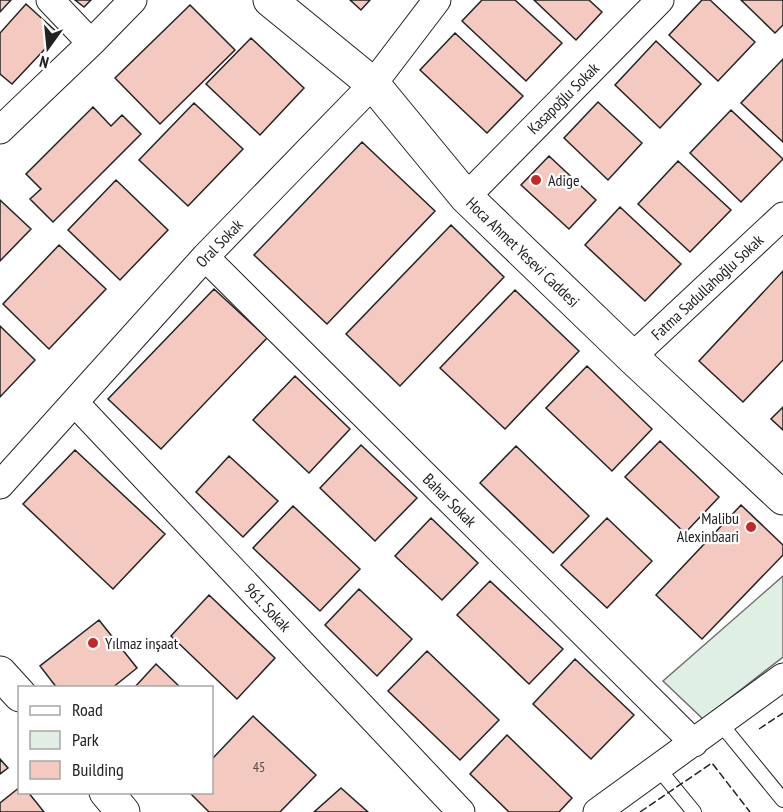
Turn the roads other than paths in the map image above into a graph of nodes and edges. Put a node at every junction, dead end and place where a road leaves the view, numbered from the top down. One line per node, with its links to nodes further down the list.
1 (50, 0): 6 (street)
2 (133, 0): 6 (street)
3 (270, 0): 7 (street, Hoca Ahmet Yesevi Caddesi)
4 (437, 0): 7 (street, Oral Sokak)
5 (660, 0): 9 (street, Kasapoğlu Sokak)
6 (92, 43): 8 (street)
7 (373, 84): 9 (street, Hoca Ahmet Yesevi Caddesi); 11 (street, Oral Sokak)
8 (0, 130)
9 (466, 197): 12 (street, Hoca Ahmet Yesevi Caddesi)
10 (783, 216): 12 (street, Fatma Sadullahoğlu Sokak)
11 (206, 257): 13 (street, Oral Sokak); 20 (street, Bahar Sokak)
12 (632, 357): 15 (street, Hoca Ahmet Yesevi Caddesi)
13 (75, 403): 14 (street, Oral Sokak); 25 (street, 961. Sokak)
14 (0, 485)
15 (783, 498)
16 (0, 672): 18 (street)
17 (783, 677): 19 (street)
18 (18, 692)
19 (720, 723): 20 (street); 23 (lane)
20 (694, 743): 21 (street)
21 (658, 768): 26 (street); 27 (lane)
22 (108, 794): 24 (street)
23 (783, 800)
24 (123, 812)
25 (461, 812)
26 (597, 812)
27 (694, 812)

